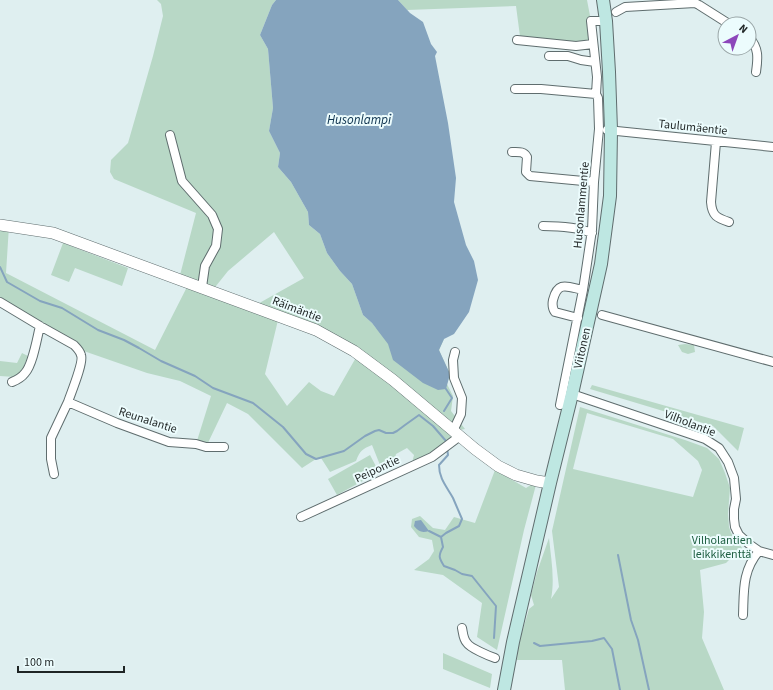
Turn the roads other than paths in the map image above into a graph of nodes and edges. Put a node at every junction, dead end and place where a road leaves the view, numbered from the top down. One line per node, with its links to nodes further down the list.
1 (603, 0): 4 (main road, Viitonen)
2 (616, 12): 3 (street)
3 (717, 16)
4 (606, 21): 6 (street, Husonlammentie); 13 (main road, Viitonen)
5 (517, 40): 6 (street)
6 (594, 44): 9 (street, Husonlammentie)
7 (757, 53): 10 (street)
8 (549, 56): 9 (street)
9 (595, 62): 12 (street, Husonlammentie)
10 (756, 72)
11 (515, 89): 12 (street)
12 (596, 94): 13 (street, Husonlammentie)
13 (605, 130): 15 (street, Taulumäentie); 18 (street, Husonlammentie); 32 (main road, Viitonen)
14 (170, 135): 23 (street)
15 (716, 142): 16 (street, Taulumäentie); 19 (street)
16 (773, 147)
17 (512, 152): 18 (street)
18 (594, 182): 22 (street, Husonlammentie)
19 (729, 222)
20 (0, 225): 23 (street, Räimäntie)
21 (543, 226): 22 (street)
22 (592, 234): 24 (street, Husonlammentie)
23 (202, 287): 35 (street, Räimäntie)
24 (583, 290): 27 (street, Husonlammentie); 27 (street)
25 (0, 302): 28 (street)
26 (602, 315): 30 (street)
27 (578, 318): 34 (street, Husonlammentie)
28 (40, 326): 31 (street); 33 (street)
29 (455, 352): 35 (street)
30 (773, 362)
31 (12, 382)
32 (572, 394): 38 (main road, Viitonen); 40 (street, Vilholantie)
33 (68, 402): 36 (street, Reunalantie); 37 (street)
34 (560, 405)
35 (457, 434): 38 (street, Räimäntie); 39 (street, Peipontie)
36 (224, 447)
37 (54, 474)
38 (550, 482): 45 (main road, Viitonen)
39 (301, 517)
40 (758, 551): 41 (street, Vilholantie); 42 (street)
41 (773, 555)
42 (743, 615)
43 (462, 628): 44 (street)
44 (495, 658)
45 (504, 690)

